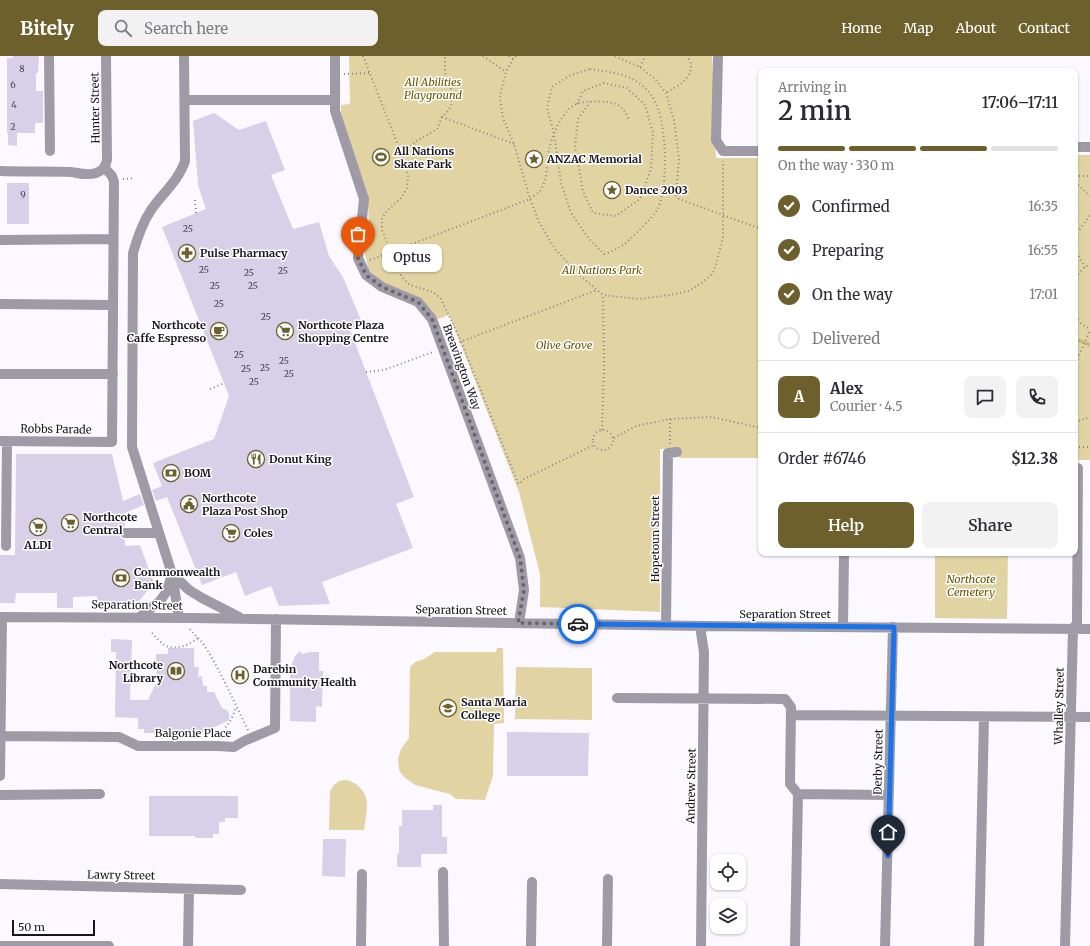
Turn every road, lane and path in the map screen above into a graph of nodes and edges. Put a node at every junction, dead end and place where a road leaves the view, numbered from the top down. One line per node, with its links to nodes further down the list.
1 (49, 56): 30 (street)
2 (106, 56): 34 (street, Hunter Street)
3 (184, 56): 20 (street)
4 (335, 56): 21 (street, Breavington Way)
5 (364, 56): 17 (path)
6 (446, 56): 24 (path)
7 (483, 56): 16 (path)
8 (509, 56): 14 (path)
9 (516, 56): 14 (path)
10 (615, 56): 15 (path)
11 (644, 56): 15 (path)
12 (687, 56): 19 (path)
13 (718, 56): 31 (street)
14 (513, 59): 16 (path)
15 (640, 67): 19 (path)
16 (506, 72): 27 (path)
17 (370, 73): 18 (path); 33 (path)
18 (350, 74)
19 (666, 93): 44 (path)
20 (185, 100): 21 (street); 83 (street)
21 (335, 100): 51 (street, Breavington Way)
22 (590, 102): 23 (path); 23 (path); 25 (path)
23 (577, 104): 26 (path)
24 (442, 117): 27 (path); 33 (path)
25 (629, 120)
26 (554, 134): 26 (path); 40 (path)
27 (514, 144): 40 (path)
28 (1078, 147): 29 (street)
29 (1090, 147)
30 (50, 151)
31 (723, 151): 32 (street); 44 (path)
32 (758, 151)
33 (402, 156): 49 (path)
34 (106, 164): 35 (street); 47 (street)
35 (0, 171)
36 (1078, 176): 37 (path)
37 (1090, 176)
38 (1078, 184): 39 (path)
39 (1090, 196)
40 (530, 199): 49 (path); 55 (path)
41 (195, 200): 42 (path)
42 (196, 213)
43 (1090, 215): 46 (path)
44 (723, 216): 45 (path); 56 (path)
45 (758, 228)
46 (1078, 232)
47 (113, 239): 48 (street); 58 (street)
48 (0, 240)
49 (391, 252): 51 (path)
50 (1078, 254): 53 (path)
51 (361, 263): 63 (street, Breavington Way)
52 (1090, 264): 53 (path)
53 (1085, 267): 54 (path)
54 (1078, 272)
55 (596, 290): 56 (path); 77 (path)
56 (603, 295): 74 (path)
57 (0, 304): 58 (street)
58 (113, 305): 67 (street)
59 (1078, 320): 62 (path)
60 (200, 324): 61 (path)
61 (186, 330)
62 (1090, 330): 64 (path)
63 (443, 348): 65 (path); 93 (street, Breavington Way)
64 (1078, 358)
65 (366, 372)
66 (0, 374): 67 (street)
67 (113, 374): 76 (street, Robbs Parade)
68 (222, 384): 69 (path)
69 (210, 389)
70 (1090, 417): 72 (path)
71 (670, 418): 73 (path); 75 (path); 80 (path)
72 (1078, 421)
73 (758, 427)
74 (602, 430): 75 (path); 77 (path)
75 (614, 438): 77 (path)
76 (3, 441): 81 (street); 84 (street)
77 (594, 445)
78 (1078, 447): 79 (path)
79 (1090, 447)
80 (669, 451): 94 (street, Hopetoun Street)
81 (0, 507)
82 (125, 533): 83 (street)
83 (159, 533): 87 (street)
84 (6, 546)
85 (844, 556): 96 (street)
86 (1077, 556): 99 (street, Whalley Street)
87 (172, 574): 89 (street); 90 (street); 91 (street)
88 (1, 617): 89 (street, Separation Street); 111 (street)
89 (140, 617): 90 (street, Separation Street)
90 (179, 618): 91 (street, Separation Street)
91 (243, 618): 92 (street, Separation Street)
92 (276, 619): 93 (street, Separation Street); 112 (street, Balgonie Place)
93 (518, 623): 94 (street, Separation Street)
94 (666, 625): 95 (street, Separation Street)
95 (701, 626): 96 (street, Separation Street); 104 (street, Andrew Street)
96 (843, 627): 97 (street, Separation Street)
97 (894, 627): 99 (street, Separation Street); 107 (street, Derby Street)
98 (190, 629): 102 (path)
99 (1073, 629): 100 (street, Separation Street); 109 (street, Whalley Street)
100 (1090, 629)
101 (152, 633): 102 (path)
102 (198, 638): 105 (path)
103 (617, 698): 104 (street)
104 (704, 698): 106 (street); 133 (street, Andrew Street)
105 (236, 706): 112 (path); 113 (path)
106 (790, 715): 107 (street); 116 (street)
107 (891, 716): 108 (street); 118 (street, Derby Street)
108 (984, 717): 109 (street); 136 (street)
109 (1071, 717): 110 (street); 137 (street, Whalley Street)
110 (1090, 718)
111 (0, 736): 113 (street, Balgonie Place); 114 (street)
112 (252, 738): 113 (street, Balgonie Place)
113 (205, 746)
114 (0, 776)
115 (100, 794): 117 (street)
116 (798, 794): 118 (street); 134 (street)
117 (0, 795)
118 (889, 795): 135 (street, Derby Street)
119 (443, 872): 130 (street)
120 (362, 874): 129 (street)
121 (608, 879): 132 (street)
122 (532, 882): 131 (street)
123 (0, 884): 124 (street, Lawry Street)
124 (189, 889): 125 (street, Lawry Street); 128 (street)
125 (242, 890)
126 (0, 946): 127 (street)
127 (109, 946)
128 (188, 946)
129 (361, 946)
130 (444, 946)
131 (531, 946)
132 (607, 946)
133 (701, 946)
134 (795, 946)
135 (885, 946)
136 (979, 946)
137 (1065, 946)

